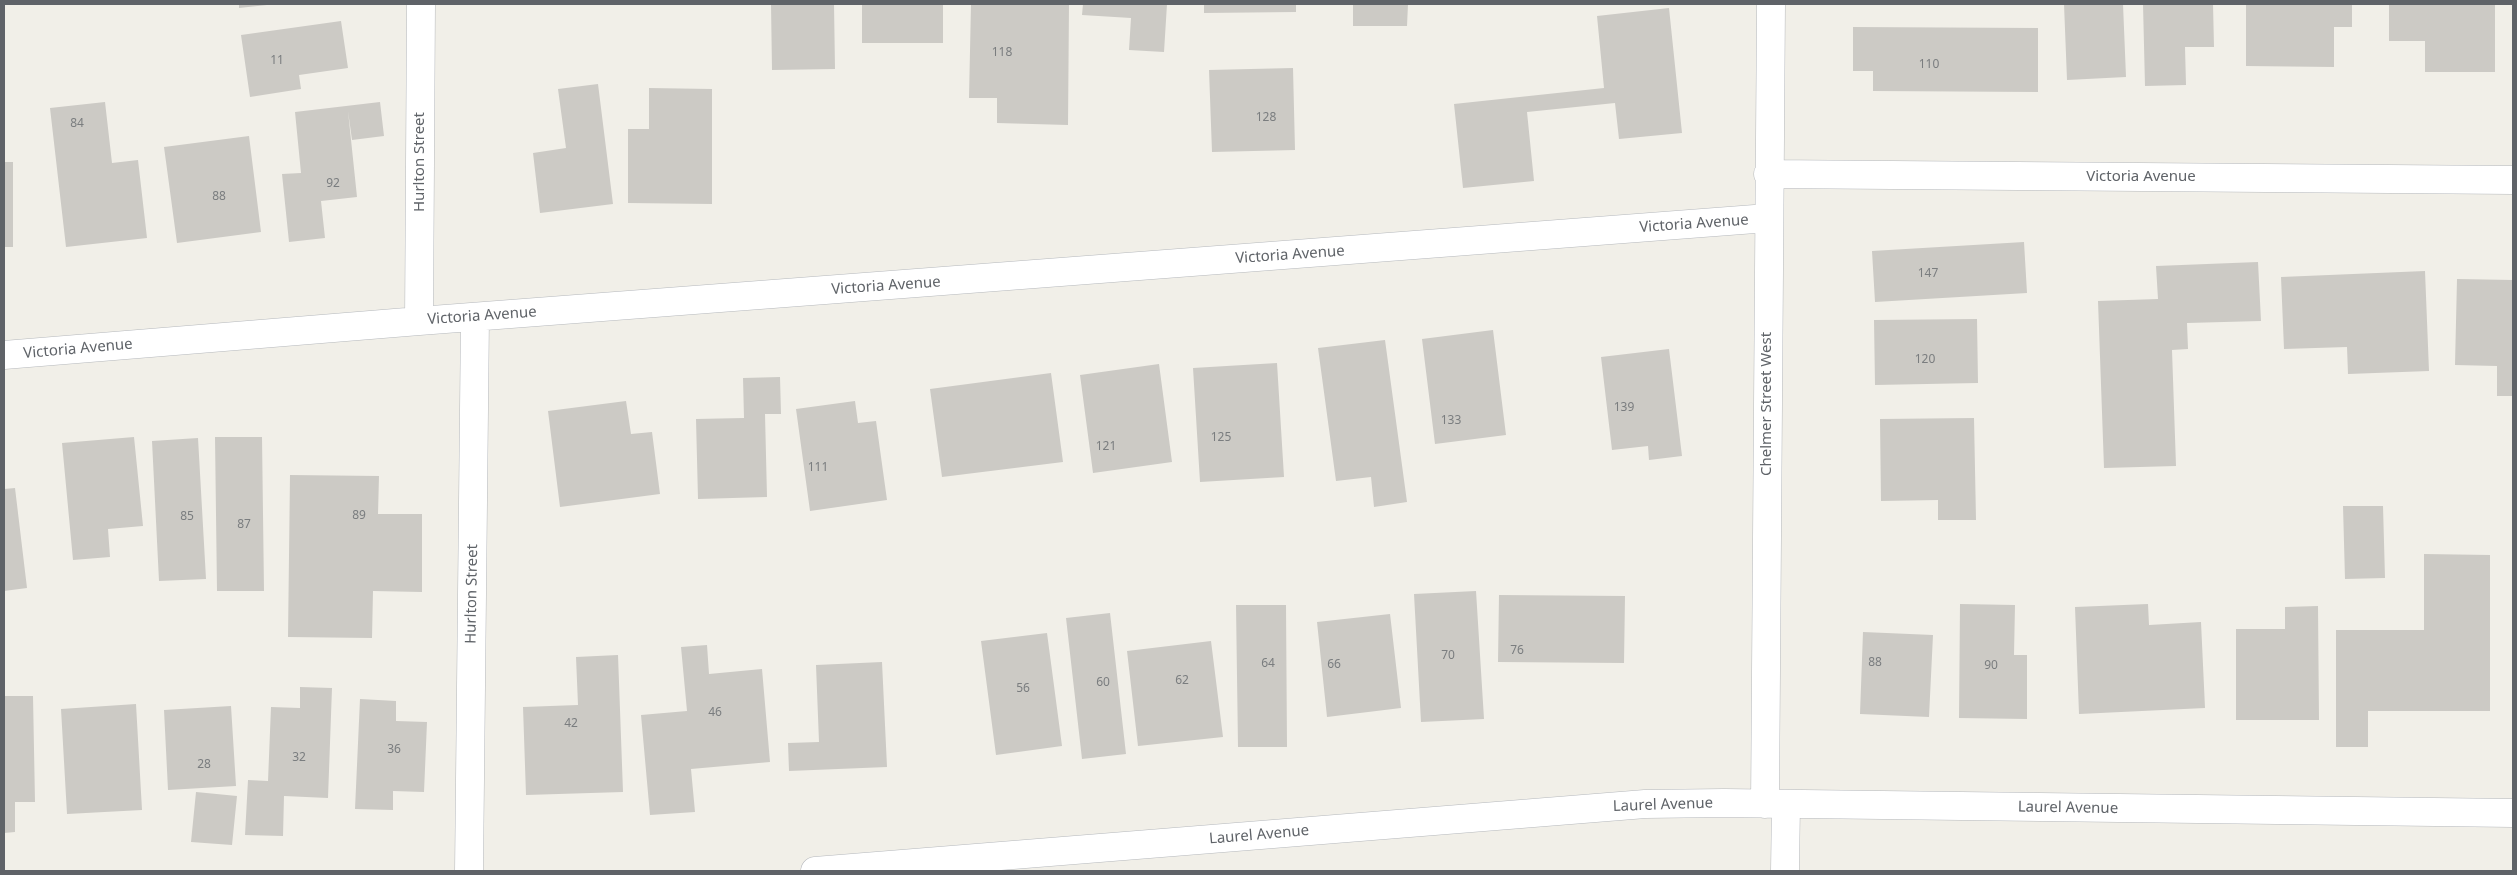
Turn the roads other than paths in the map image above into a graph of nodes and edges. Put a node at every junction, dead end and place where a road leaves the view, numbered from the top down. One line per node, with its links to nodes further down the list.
1 (421, 4): 7 (street, Hurlton Street)
2 (1771, 4): 3 (street, Chelmer Street West)
3 (1768, 174): 4 (street, Victoria Avenue); 5 (street, Chelmer Street West)
4 (2513, 180)
5 (1768, 218): 6 (street, Victoria Avenue); 9 (street, Chelmer Street West)
6 (475, 317): 7 (street, Victoria Avenue); 11 (street, Hurlton Street)
7 (419, 321): 8 (street, Victoria Avenue)
8 (4, 355)
9 (1775, 804): 10 (street, Laurel Avenue); 12 (street, Laurel Avenue); 13 (street, Chelmer Street West)
10 (2513, 814)
11 (469, 871)
12 (815, 871)
13 (1785, 871)

